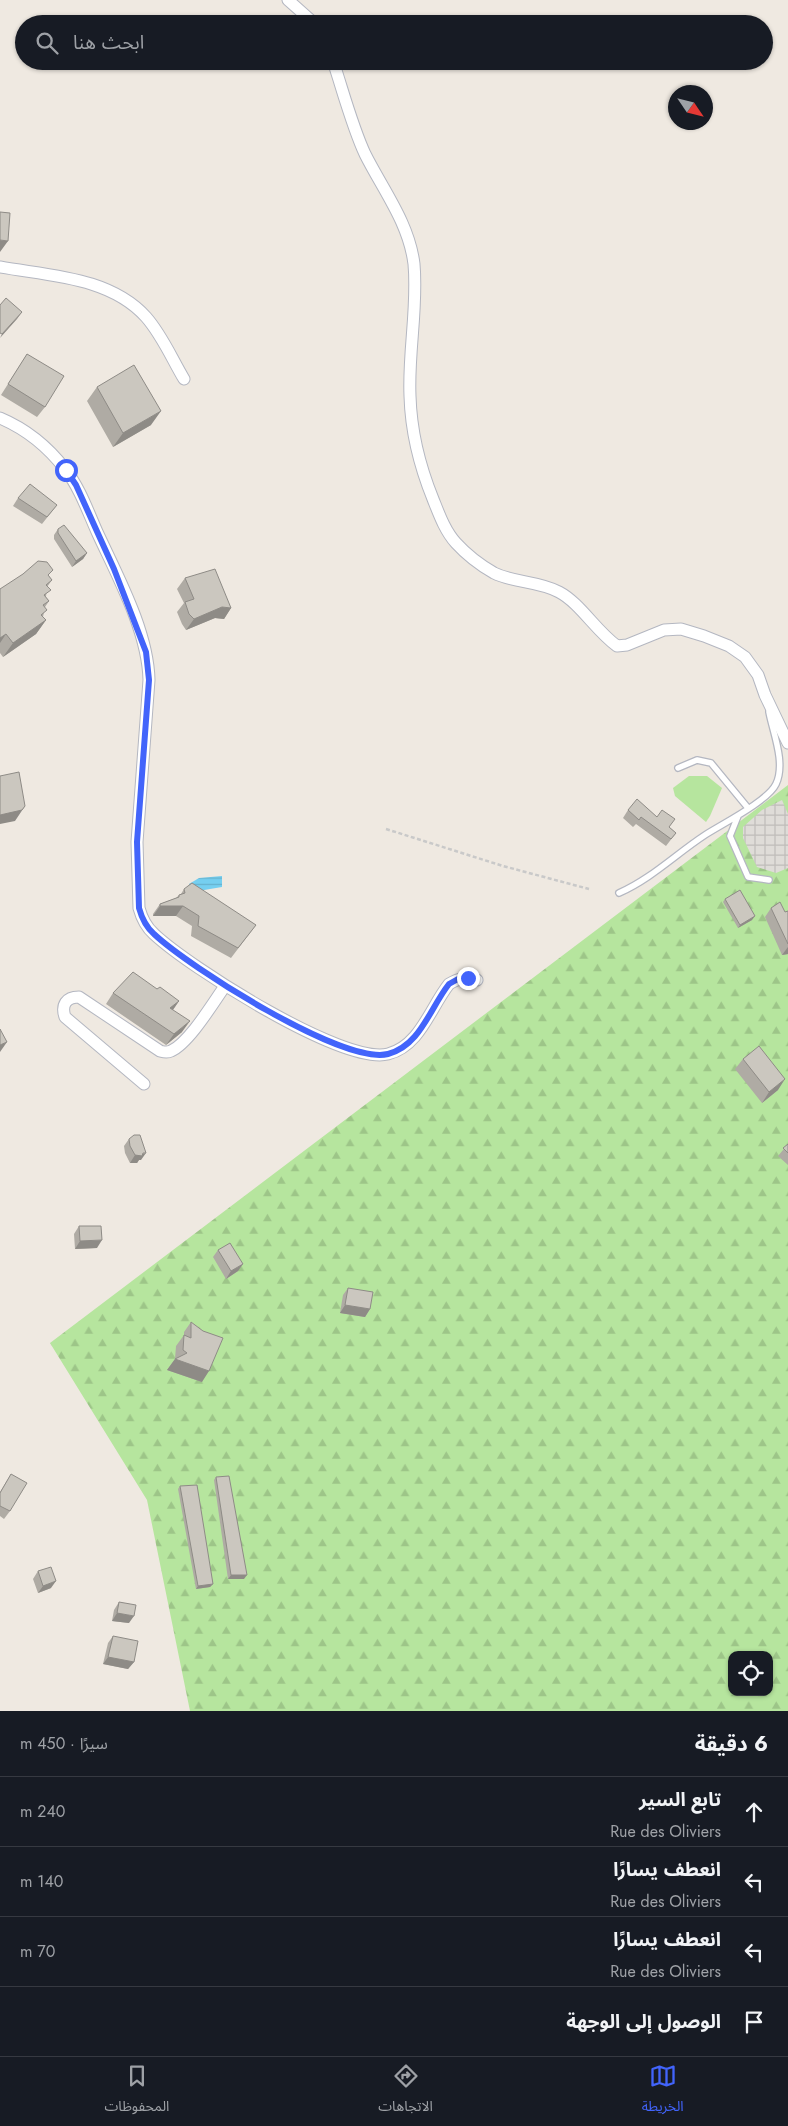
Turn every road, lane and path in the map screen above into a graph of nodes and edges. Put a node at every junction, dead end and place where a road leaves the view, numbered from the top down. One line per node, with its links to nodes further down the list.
1 (288, 0): 2 (street)
2 (305, 15)
3 (336, 70): 7 (street)
4 (0, 267): 5 (street)
5 (184, 379)
6 (0, 418): 17 (street)
7 (765, 695): 8 (street); 10 (lane)
8 (788, 743)
9 (678, 768): 10 (lane)
10 (748, 808): 11 (lane)
11 (738, 816): 13 (lane); 15 (lane)
12 (386, 829): 14 (path)
13 (769, 880)
14 (589, 888)
15 (620, 893)
16 (477, 980): 17 (street)
17 (225, 986): 18 (street)
18 (144, 1084)

